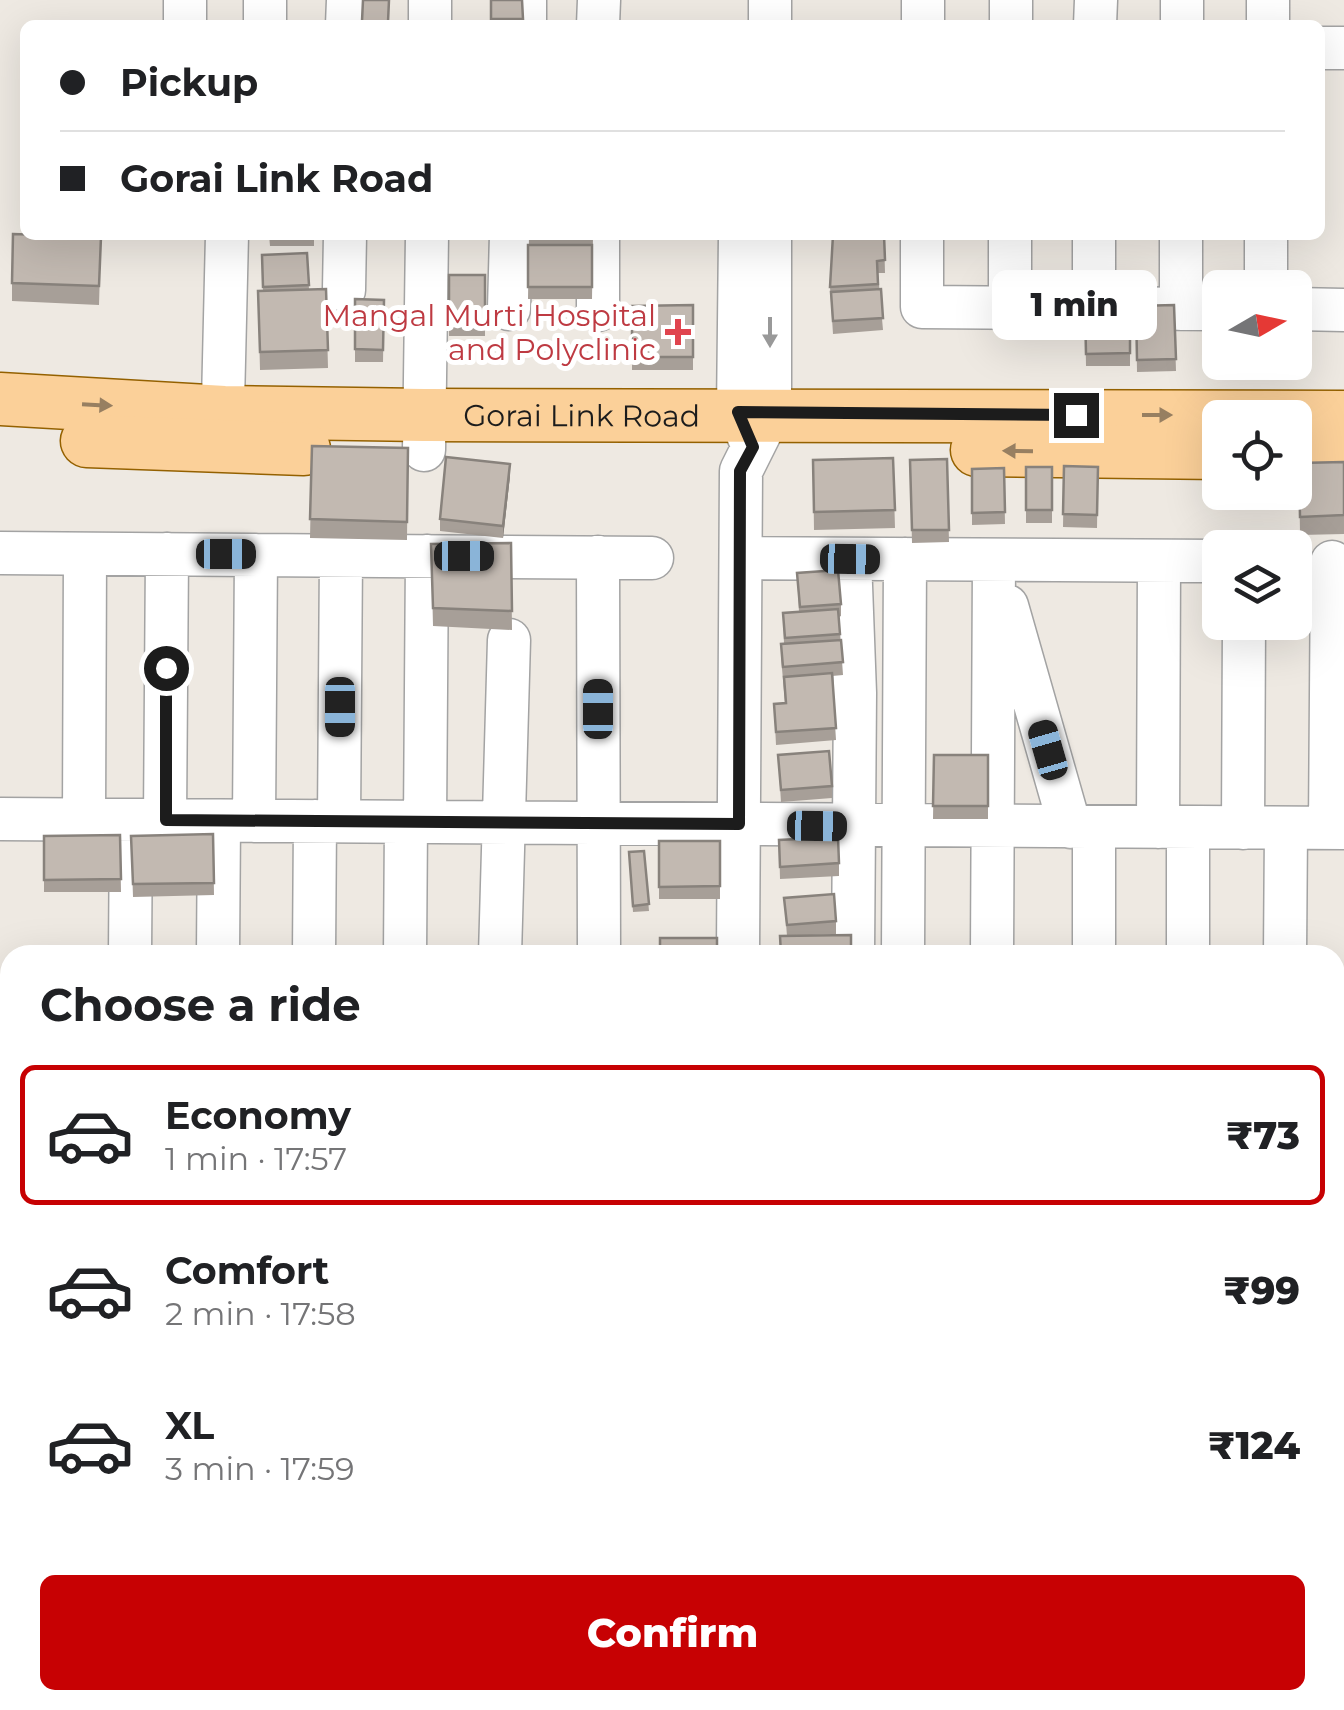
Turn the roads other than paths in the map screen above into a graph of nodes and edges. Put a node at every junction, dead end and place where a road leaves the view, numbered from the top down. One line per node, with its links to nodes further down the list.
1 (226, 240): 25 (street)
2 (345, 240): 14 (street)
3 (427, 240): 26 (street)
4 (511, 240): 17 (street)
5 (598, 240): 20 (street)
6 (740, 240): 24 (street)
7 (770, 240): 24 (street, one-way to 24)
8 (922, 240): 15 (street)
9 (1010, 240): 15 (street)
10 (1094, 240): 16 (street)
11 (1182, 240): 18 (street)
12 (1266, 240): 13 (street)
13 (1266, 270)
14 (344, 290)
15 (1010, 308): 16 (street)
16 (1094, 308): 18 (street)
17 (509, 309)
18 (1200, 309)
19 (1312, 309): 21 (street)
20 (598, 310)
21 (1344, 310)
22 (0, 399): 25 (main road, Gorai Link Road, one-way to 25)
23 (1344, 416): 24 (main road, Gorai Link Road, one-way to 23)
24 (754, 424): 26 (main road, Gorai Link Road); 28 (main road, Gorai Link Road, one-way to 24); 39 (street)
25 (223, 431): 26 (main road, Gorai Link Road); 27 (main road, Gorai Link Road)
26 (424, 432)
27 (0, 435)
28 (1202, 453)
29 (1312, 454): 30 (main road)
30 (1344, 455)
31 (0, 552): 32 (street); 46 (street)
32 (85, 554): 33 (street); 50 (street)
33 (166, 554): 34 (street); 51 (street)
34 (256, 555): 35 (street); 52 (street)
35 (341, 555): 36 (street); 53 (street)
36 (427, 556): 37 (street); 54 (street)
37 (598, 557): 38 (street); 56 (street)
38 (652, 558)
39 (741, 558): 40 (street); 57 (street)
40 (850, 559): 41 (street); 58 (street)
41 (905, 559): 42 (street); 59 (street)
42 (994, 560): 43 (street); 60 (street); 61 (street)
43 (1159, 561): 44 (street); 62 (street)
44 (1202, 561)
45 (1324, 562): 65 (street)
46 (0, 584)
47 (509, 640): 55 (street)
48 (1244, 640): 63 (street)
49 (0, 819): 50 (street)
50 (84, 820): 51 (street)
51 (148, 820): 52 (street); 66 (street)
52 (237, 821): 53 (street); 67 (street)
53 (327, 822): 54 (street); 68 (street)
54 (416, 822): 55 (street); 69 (street)
55 (501, 822): 56 (street); 70 (street)
56 (597, 823): 57 (street); 71 (street)
57 (739, 824): 58 (street); 72 (street)
58 (856, 826): 59 (street); 73 (street)
59 (904, 826): 60 (street); 74 (street)
60 (993, 826): 61 (street); 75 (street)
61 (1082, 827): 62 (street); 76 (street)
62 (1173, 827): 63 (street); 77 (street)
63 (1243, 828): 64 (street)
64 (1286, 828): 65 (street); 78 (street)
65 (1337, 828)
66 (131, 945)
67 (219, 945)
68 (315, 945)
69 (406, 945)
70 (500, 945)
71 (599, 945)
72 (738, 945)
73 (853, 945)
74 (903, 945)
75 (992, 945)
76 (1093, 945)
77 (1187, 945)
78 (1285, 945)

